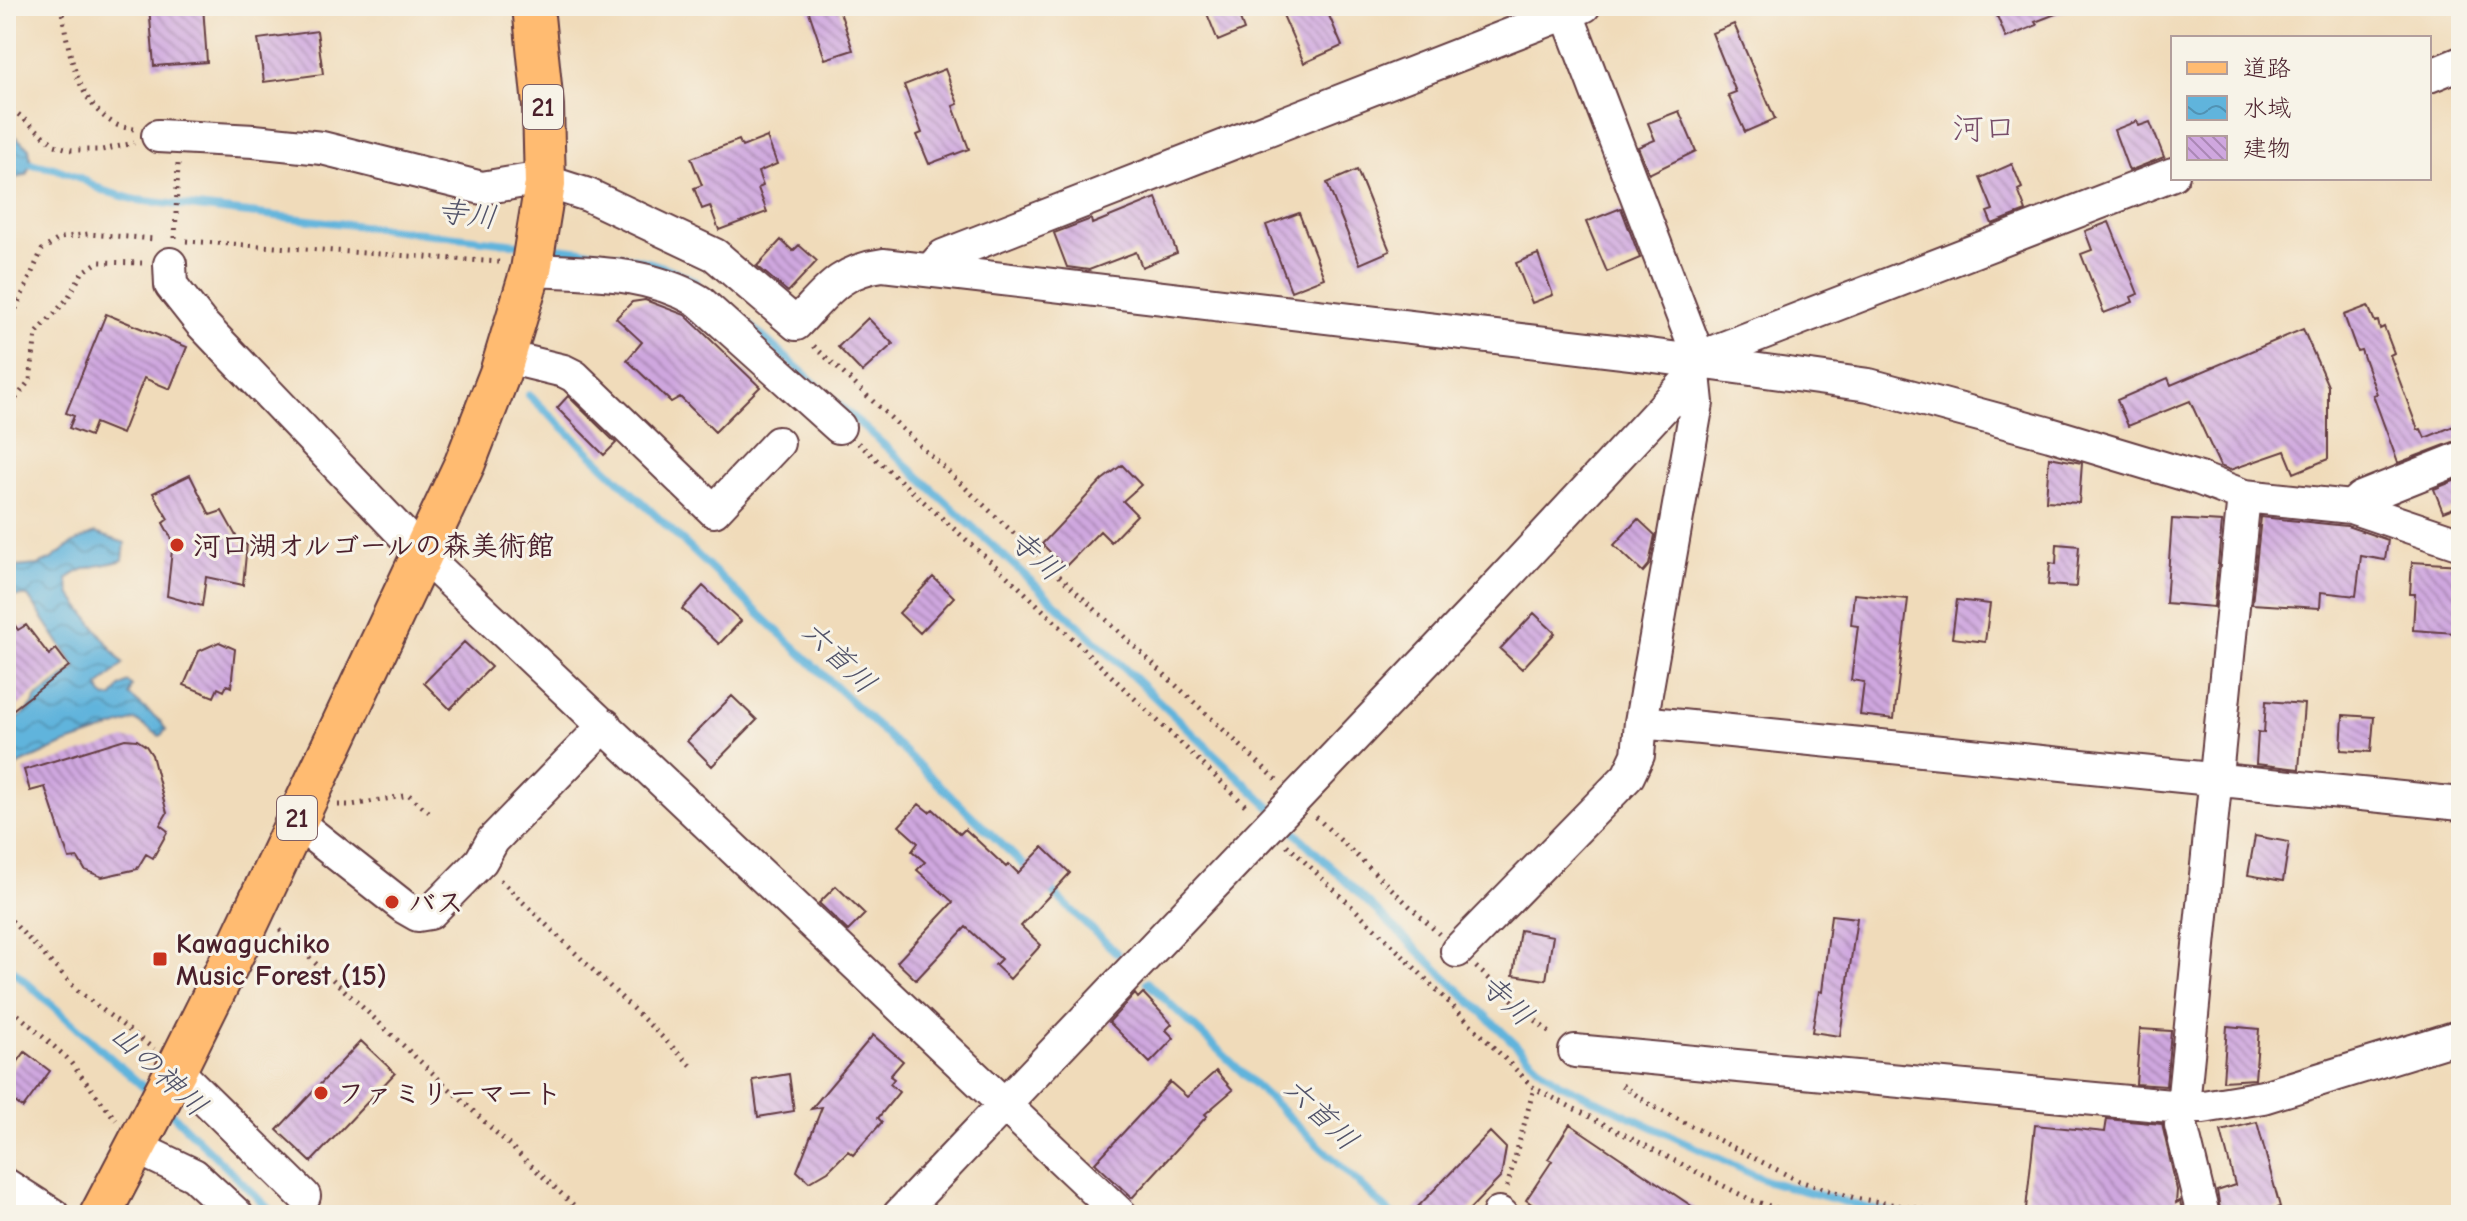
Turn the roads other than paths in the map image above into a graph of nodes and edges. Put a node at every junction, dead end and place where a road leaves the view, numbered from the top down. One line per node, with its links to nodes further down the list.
1 (538, 7): 7 (main road, 21)
2 (1572, 8): 10 (street); 12 (street)
3 (2461, 63): 4 (street)
4 (2431, 75)
5 (168, 145): 7 (street)
6 (2171, 175): 12 (street)
7 (543, 195): 9 (main road, 21); 10 (street)
8 (172, 252): 19 (street)
9 (525, 265): 11 (main road, 21); 13 (street)
10 (931, 269): 12 (street)
11 (506, 357): 14 (street); 19 (main road, 21)
12 (1697, 368): 16 (street); 20 (street); 29 (street)
13 (839, 427)
14 (778, 443)
15 (2461, 458): 17 (street)
16 (2244, 496): 17 (street); 22 (street)
17 (2351, 507): 18 (street)
18 (2461, 544)
19 (423, 555): 21 (street); 24 (main road, 21)
20 (1641, 722): 22 (street); 25 (street)
21 (605, 725): 24 (street); 29 (street)
22 (2216, 779): 23 (street); 30 (street)
23 (2461, 804)
24 (310, 812): 28 (main road, 21)
25 (1457, 951)
26 (2461, 1036): 30 (street)
27 (1575, 1051): 30 (street)
28 (169, 1069): 31 (main road, 21); 33 (street)
29 (1004, 1104): 37 (street); 38 (street)
30 (2182, 1107): 39 (street)
31 (134, 1134): 35 (main road, 21); 36 (street)
32 (6, 1185): 34 (street)
33 (304, 1196)
34 (53, 1215)
35 (100, 1215)
36 (237, 1215)
37 (899, 1215)
38 (1121, 1215)
39 (2203, 1215)

